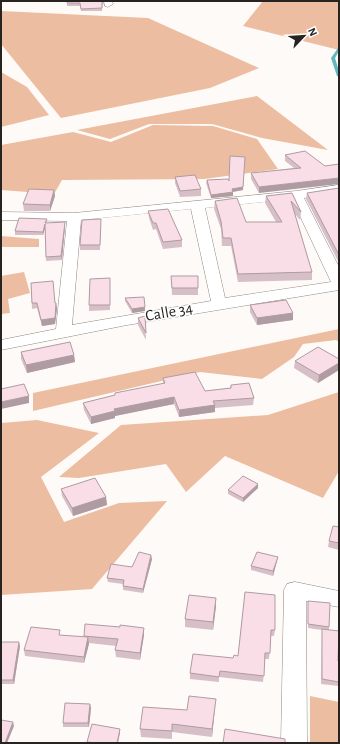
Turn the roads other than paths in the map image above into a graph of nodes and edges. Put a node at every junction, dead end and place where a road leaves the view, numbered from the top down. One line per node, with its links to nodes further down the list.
1 (333, 190): 2 (street); 3 (street)
2 (296, 195): 4 (street); 7 (street)
3 (339, 200)
4 (197, 204): 6 (street); 9 (street)
5 (1, 216): 6 (street)
6 (74, 217): 10 (street)
7 (339, 282)
8 (339, 286): 9 (street, Calle 34)
9 (219, 304): 10 (street, Calle 34)
10 (64, 331): 11 (street, Calle 34)
11 (1, 345)
12 (339, 599): 13 (street)
13 (294, 743)

